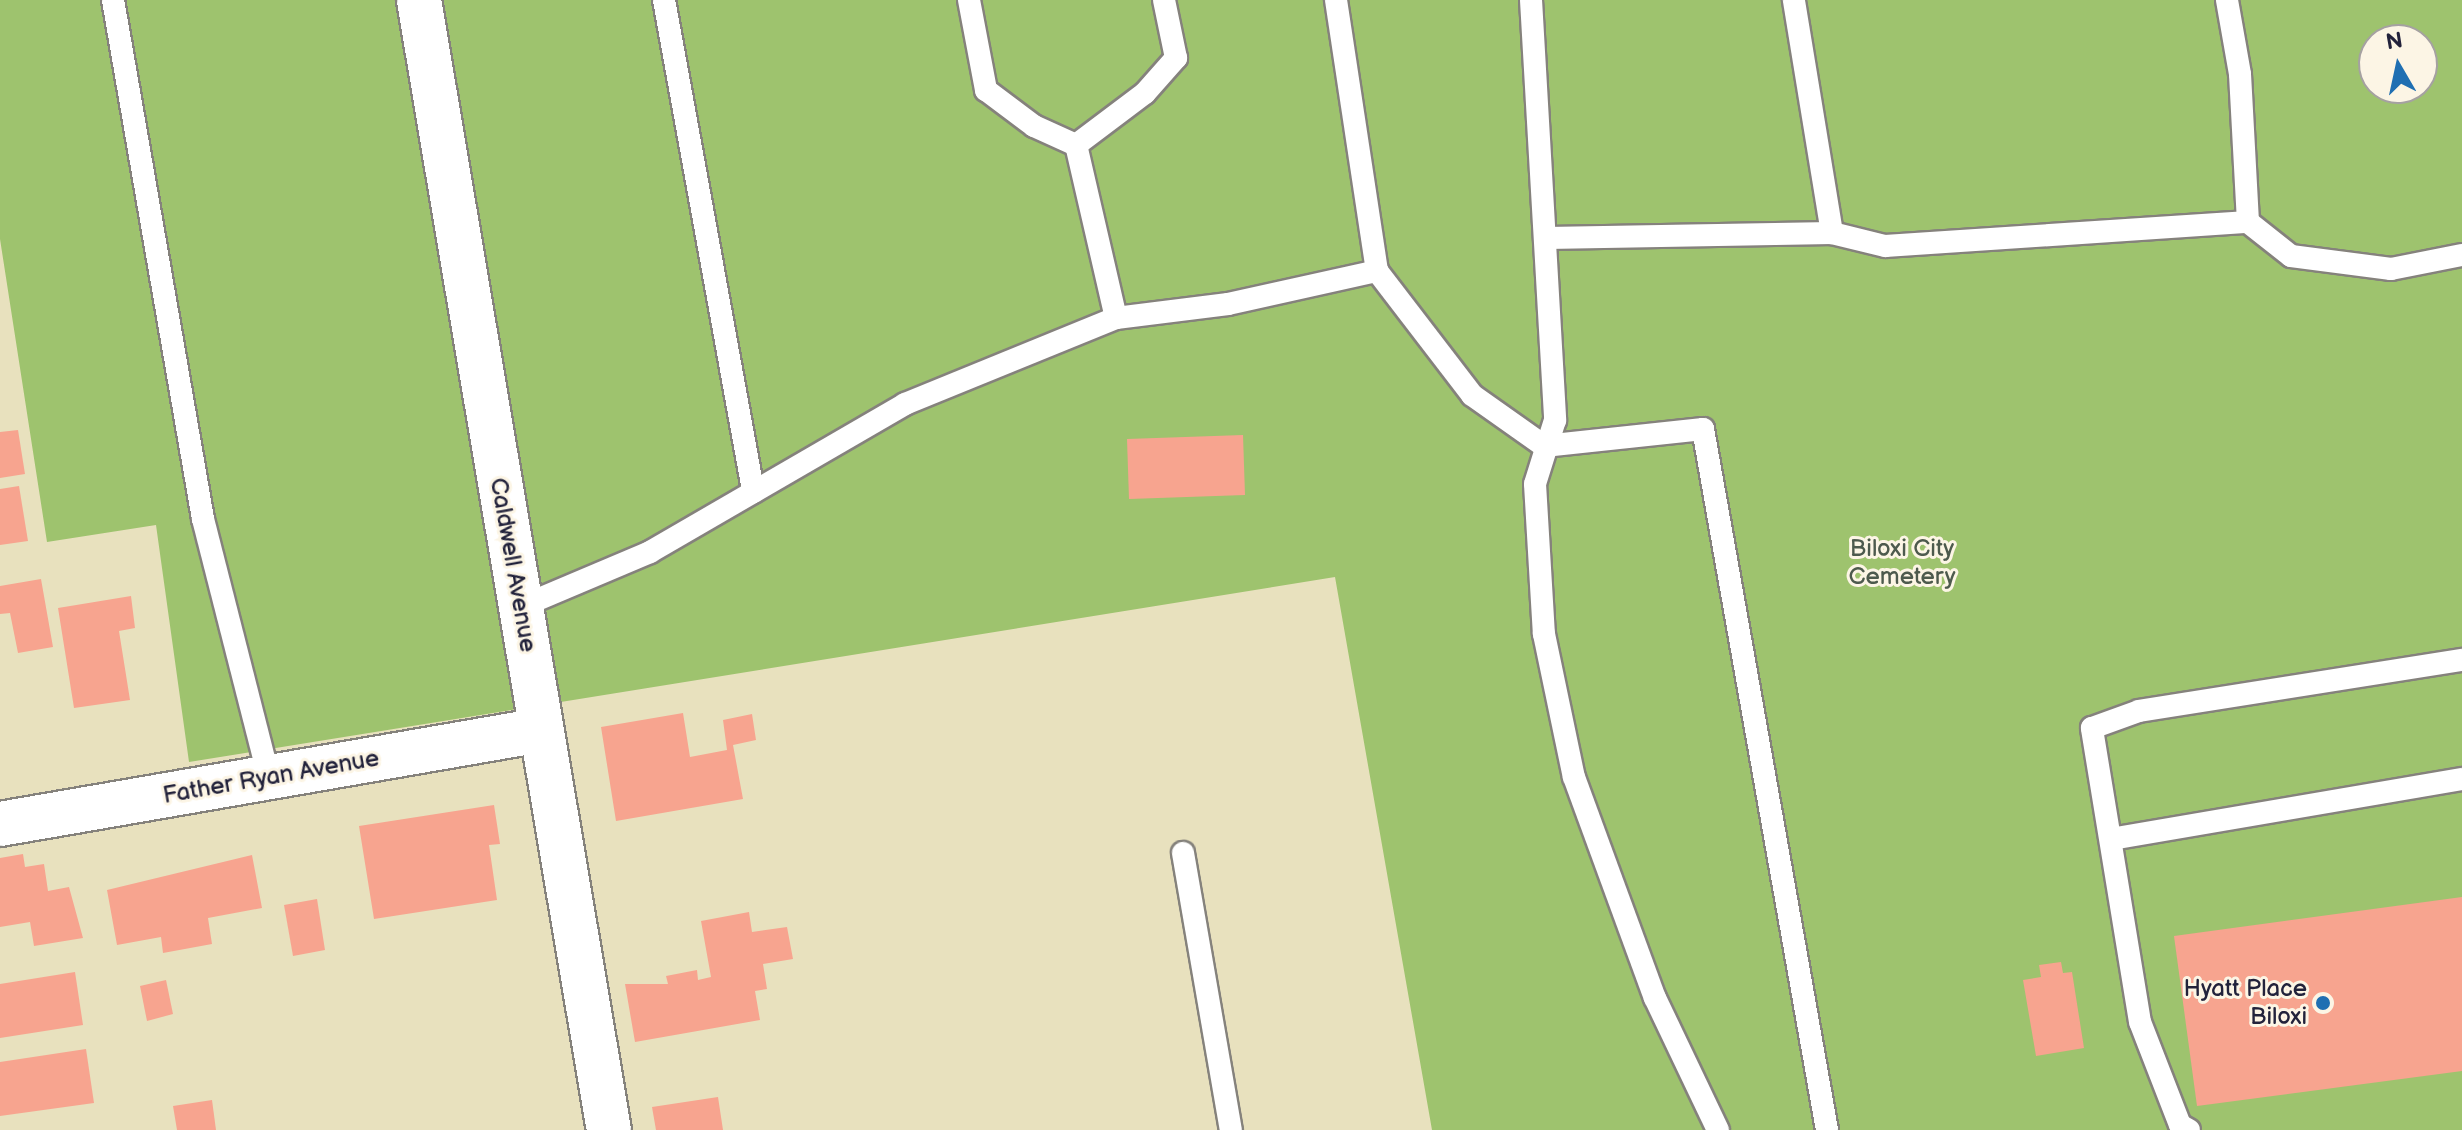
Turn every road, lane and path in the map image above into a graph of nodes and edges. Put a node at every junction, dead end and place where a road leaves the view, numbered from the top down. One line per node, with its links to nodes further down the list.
1 (113, 0): 22 (lane)
2 (419, 0): 19 (street, Caldwell Avenue)
3 (664, 0): 18 (lane)
4 (969, 0): 10 (lane)
5 (1164, 0): 10 (lane)
6 (1336, 0): 15 (lane)
7 (1531, 0): 13 (lane)
8 (1794, 0): 12 (lane)
9 (2227, 0): 11 (lane)
10 (1076, 145): 16 (lane)
11 (2248, 222): 12 (lane); 14 (lane)
12 (1832, 233): 13 (lane)
13 (1547, 238): 17 (lane)
14 (2462, 255)
15 (1377, 271): 16 (lane); 17 (lane)
16 (1116, 318): 18 (lane)
17 (1544, 446): 29 (lane); 30 (lane)
18 (753, 492): 19 (lane)
19 (520, 607): 21 (street, Caldwell Avenue)
20 (2462, 660): 25 (lane)
21 (541, 730): 22 (street, Father Ryan Avenue); 27 (street, Caldwell Avenue)
22 (269, 778): 24 (street, Father Ryan Avenue)
23 (2462, 779): 25 (lane)
24 (0, 824)
25 (2111, 839): 31 (lane)
26 (1183, 853): 28 (lane)
27 (609, 1130)
28 (1231, 1130)
29 (1718, 1130)
30 (1827, 1130)
31 (2189, 1130)

